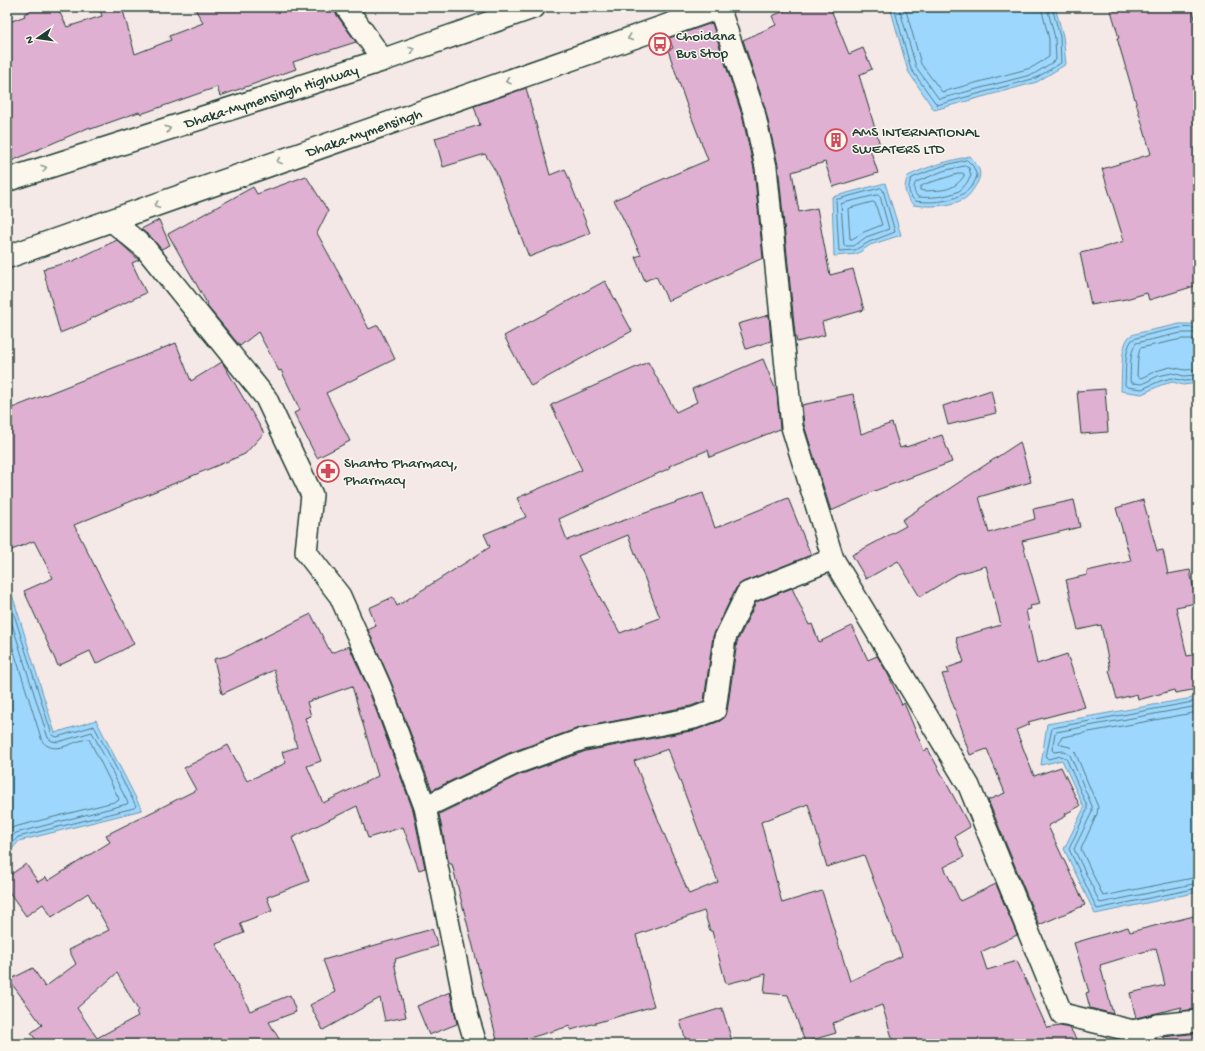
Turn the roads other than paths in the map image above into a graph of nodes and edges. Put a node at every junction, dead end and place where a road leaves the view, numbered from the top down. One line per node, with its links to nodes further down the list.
1 (346, 7): 4 (street)
2 (534, 7): 4 (highway, Dhaka-Mymensingh Highway, one-way to 2)
3 (720, 7): 6 (highway, Dhaka-Mymensingh, one-way to 6); 8 (street)
4 (383, 60): 5 (highway, Dhaka-Mymensingh Highway, one-way to 4)
5 (7, 180)
6 (112, 221): 7 (highway, Dhaka-Mymensingh); 9 (street)
7 (7, 257)
8 (833, 559): 9 (street); 11 (street)
9 (425, 807): 12 (street)
10 (1198, 1020): 11 (street)
11 (1140, 1038)
12 (476, 1044)

